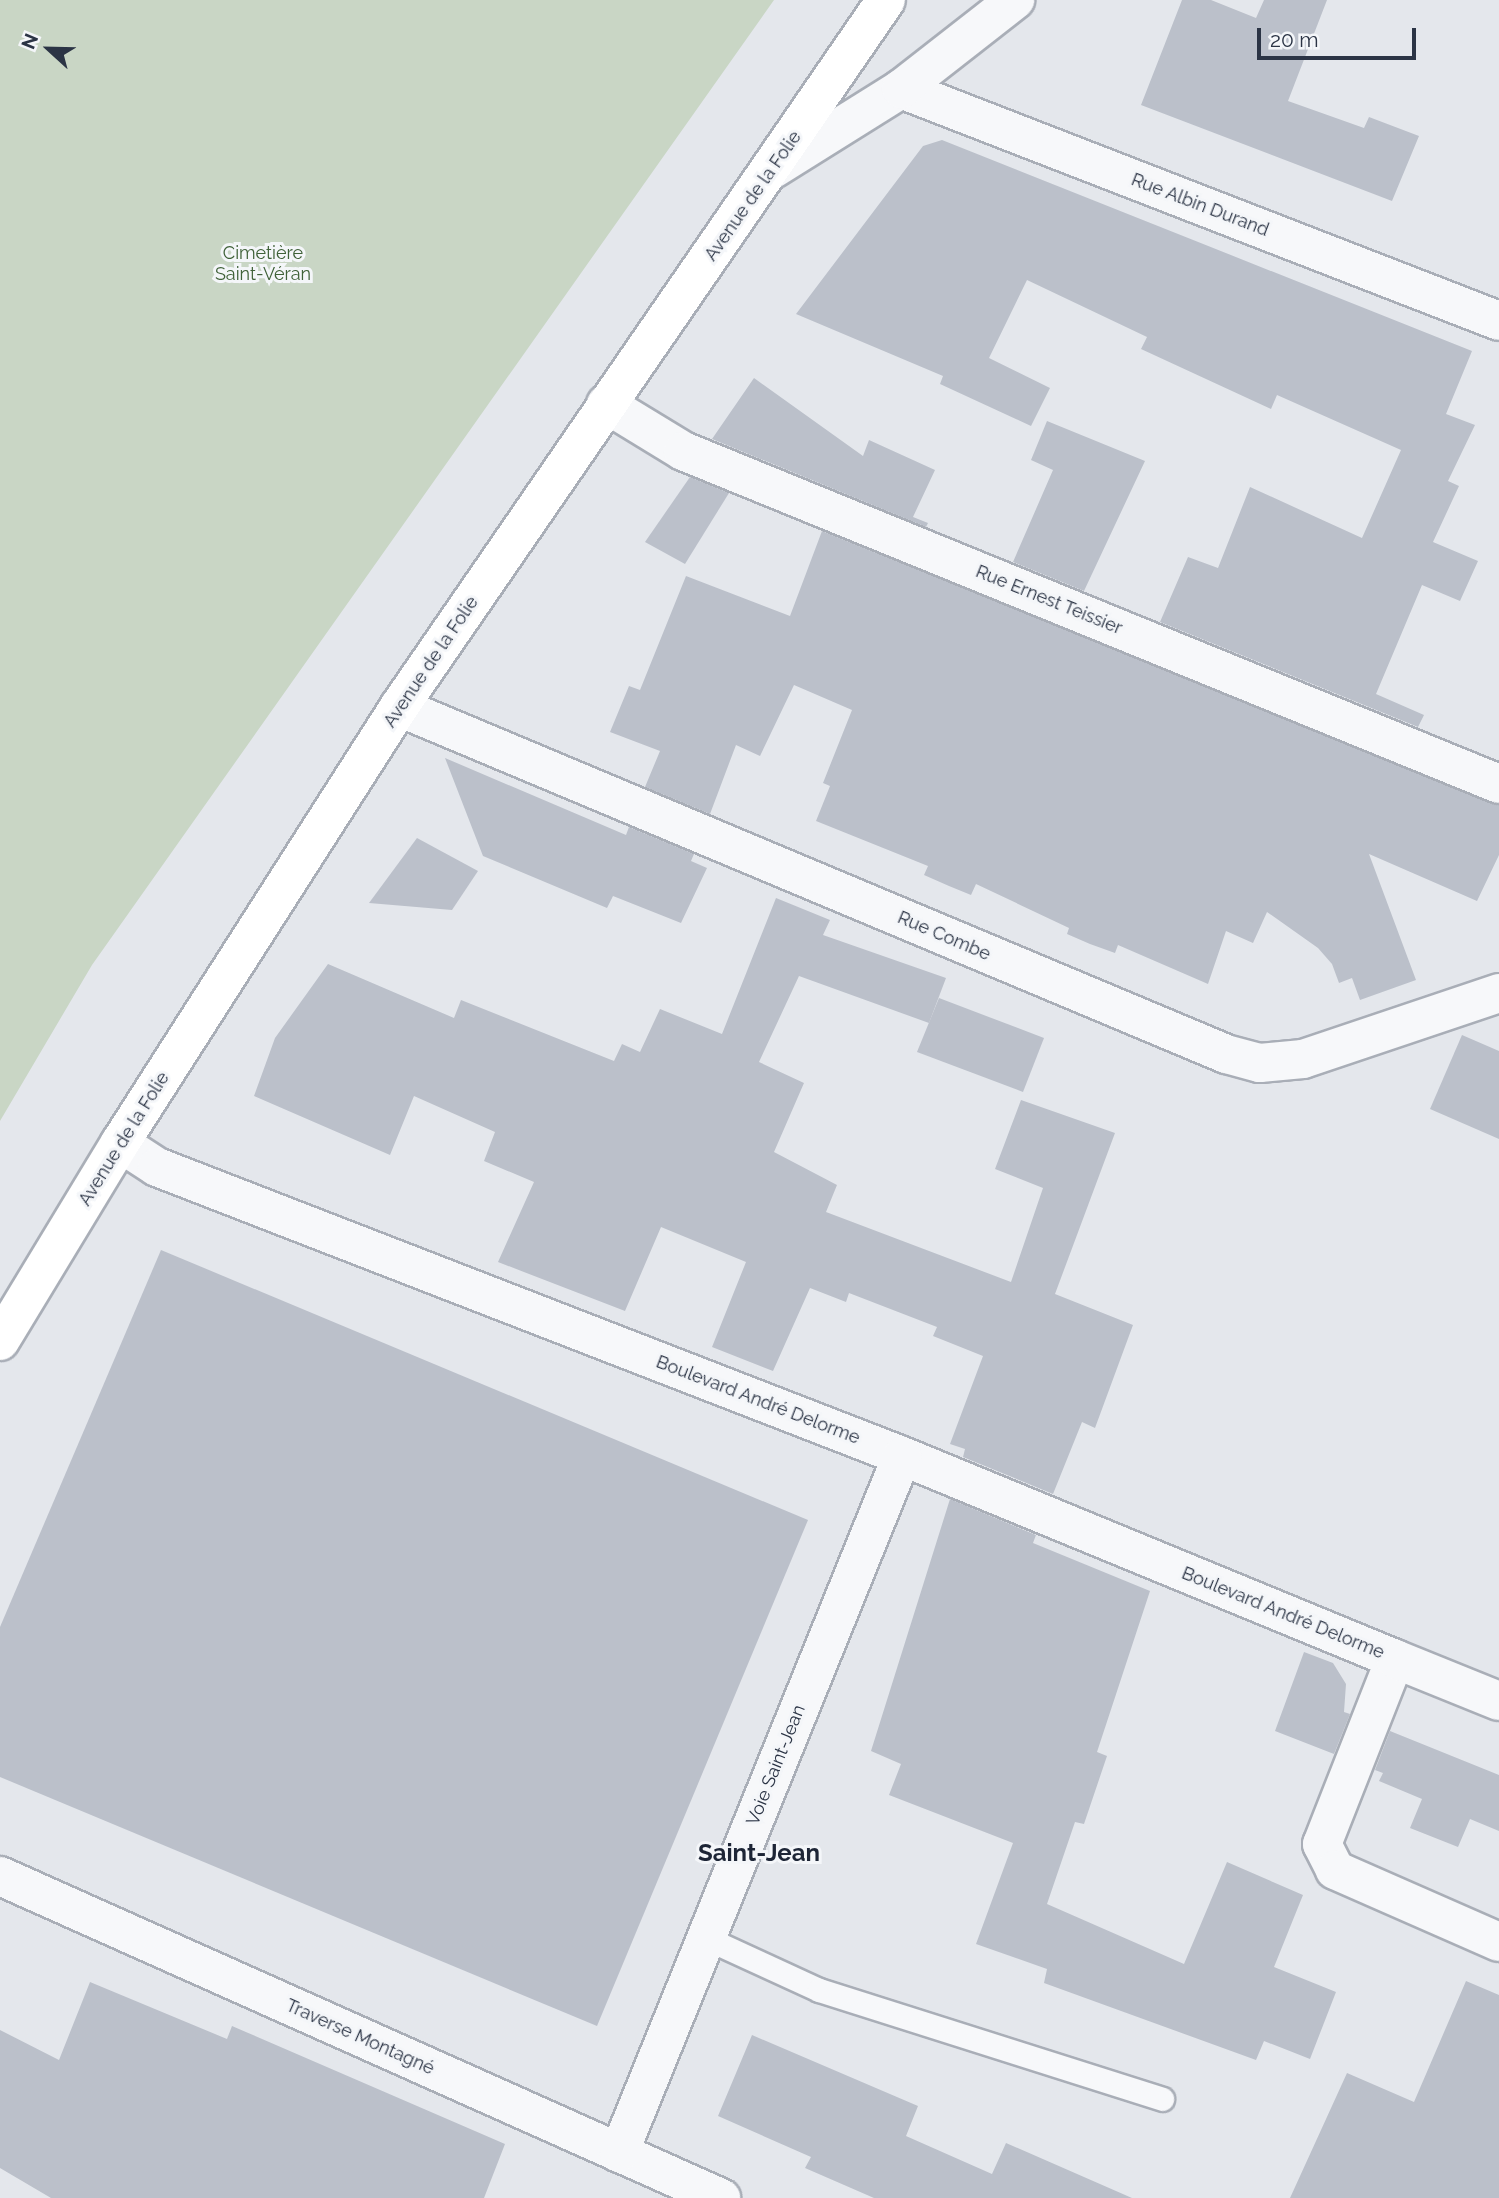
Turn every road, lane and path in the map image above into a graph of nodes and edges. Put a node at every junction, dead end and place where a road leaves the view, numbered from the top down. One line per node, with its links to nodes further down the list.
1 (886, 0): 4 (main road, Avenue de la Folie)
2 (1015, 0): 3 (street)
3 (901, 89): 4 (street); 5 (street, Rue Albin Durand)
4 (773, 169): 6 (main road, Avenue de la Folie)
5 (1499, 321)
6 (606, 404): 7 (main road, Avenue de la Folie); 8 (street, Rue Ernest Teissier)
7 (399, 707): 9 (street, Rue Combe); 10 (main road, Avenue de la Folie)
8 (1499, 783)
9 (1499, 993)
10 (120, 1143): 11 (main road, Avenue de la Folie); 12 (street, Boulevard André Delorme)
11 (0, 1341)
12 (902, 1456): 13 (street, Boulevard André Delorme); 16 (street, Voie Saint-Jean)
13 (1395, 1659): 14 (street, Boulevard André Delorme); 17 (street, Boulevard André Delorme)
14 (1499, 1701)
15 (0, 1876): 19 (street, Traverse Montagné)
16 (706, 1938): 18 (lane); 19 (street, Voie Saint-Jean)
17 (1499, 1942)
18 (1162, 2099)
19 (619, 2153): 20 (street, Traverse Montagné)
20 (721, 2198)

